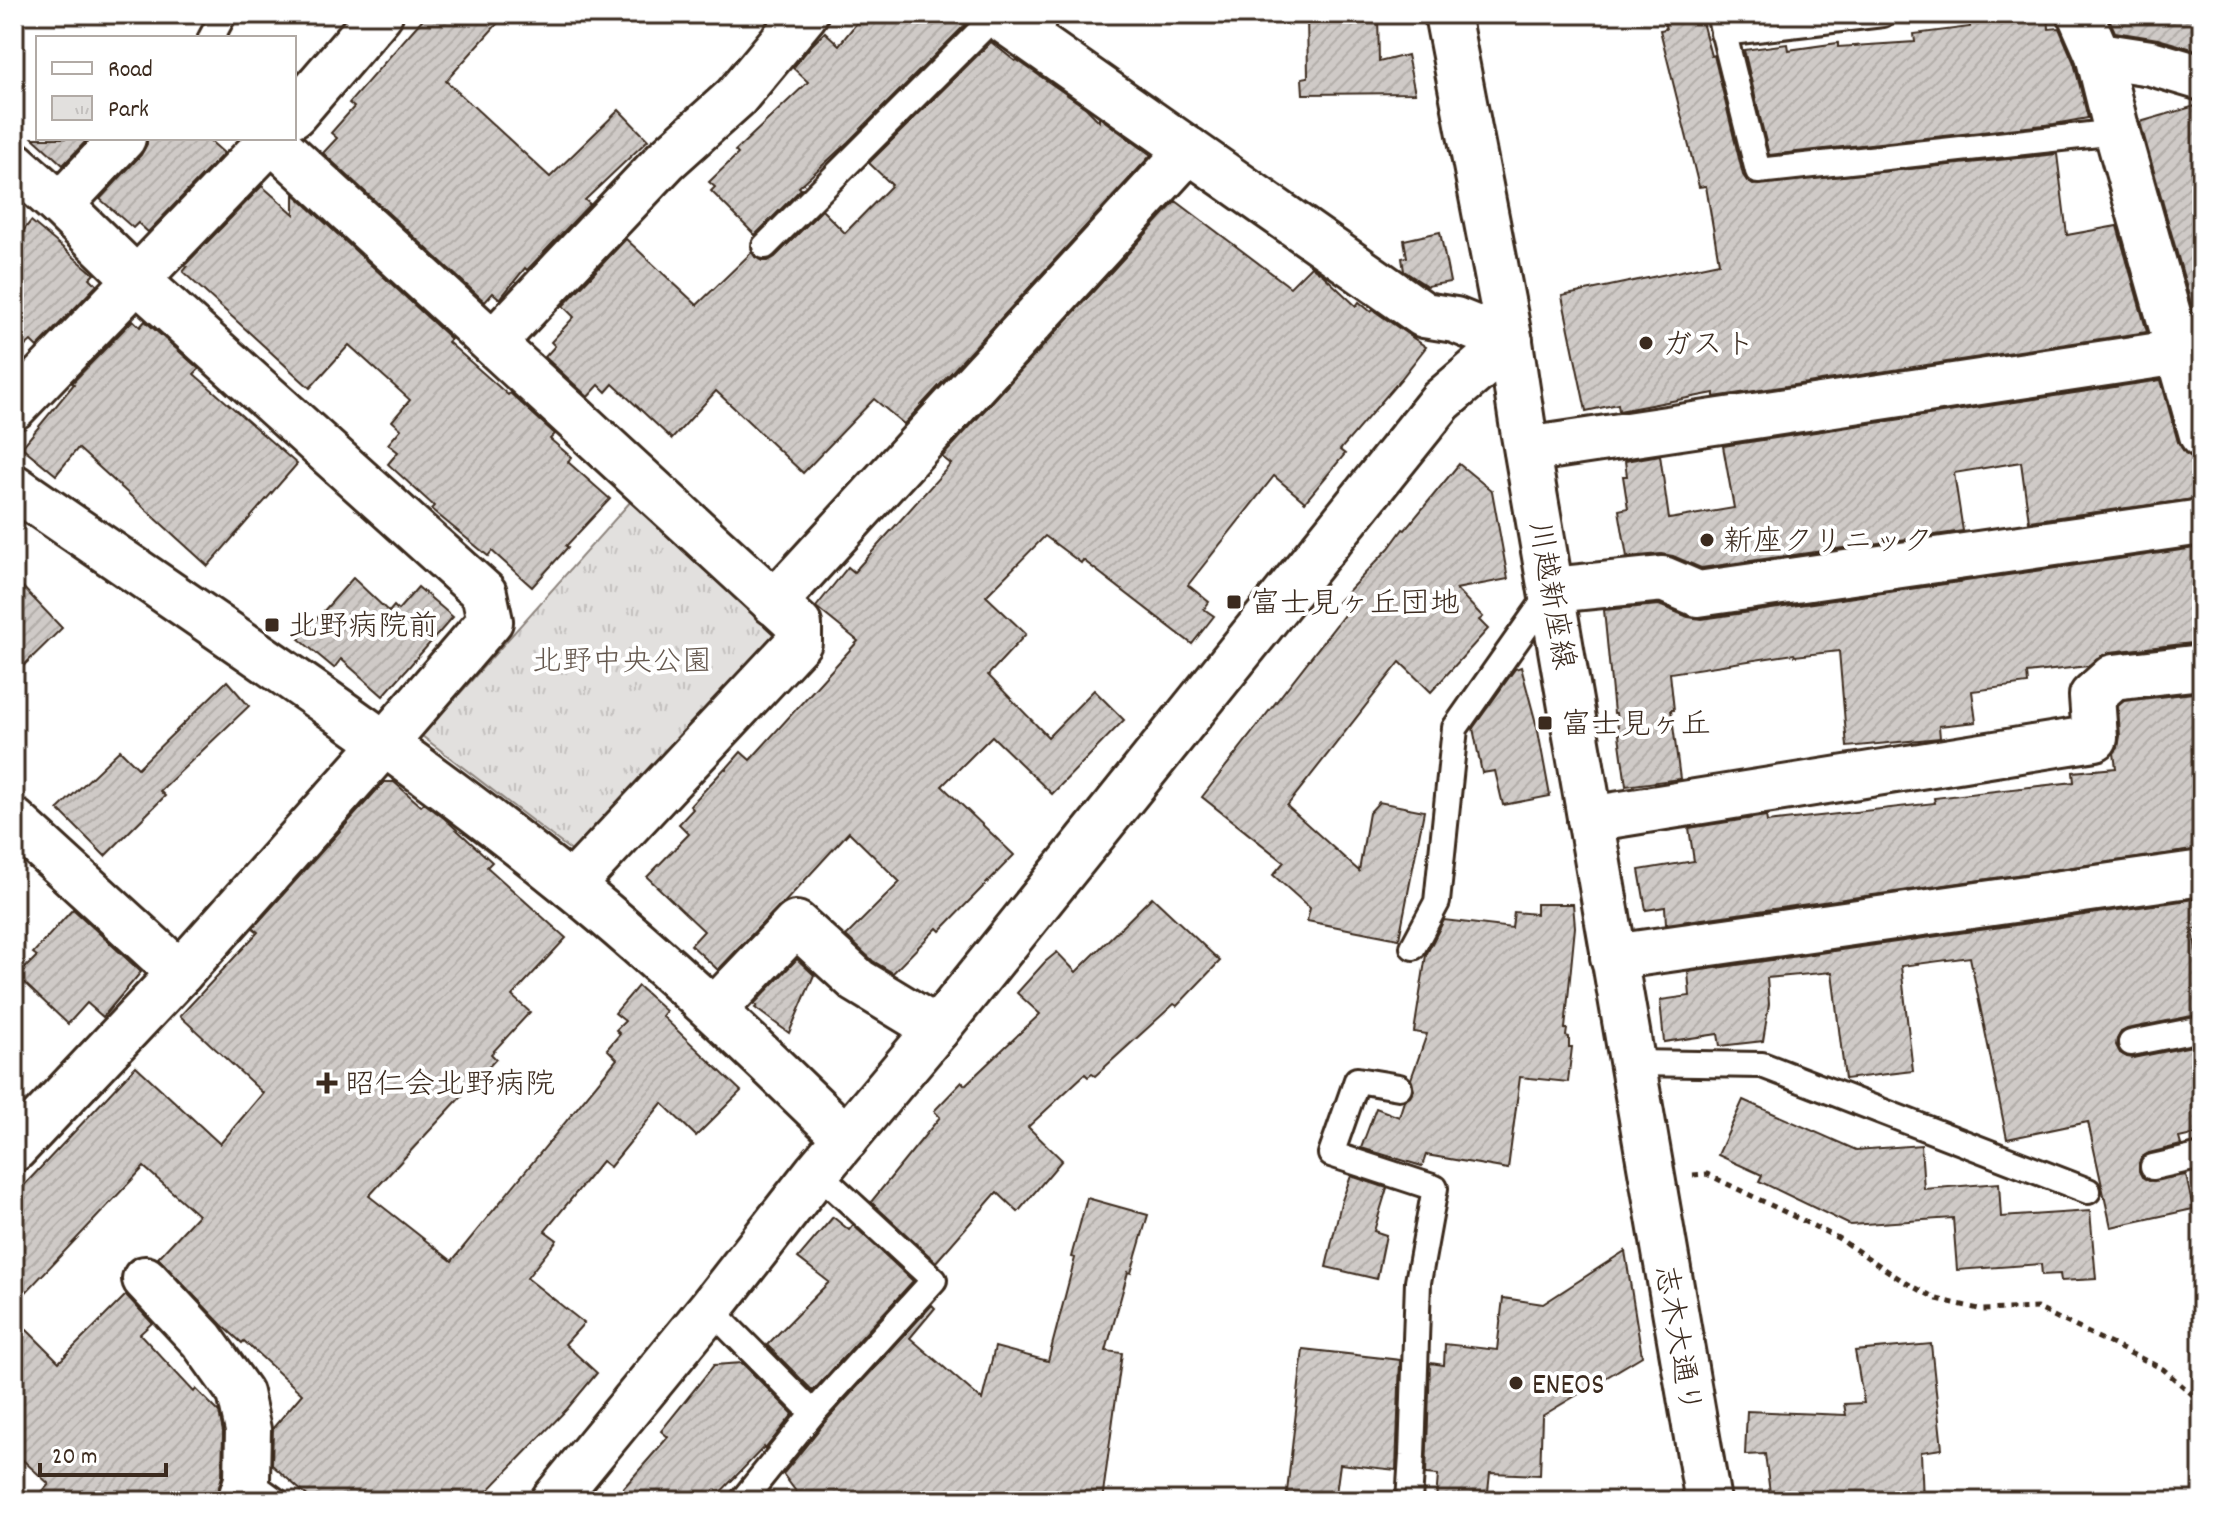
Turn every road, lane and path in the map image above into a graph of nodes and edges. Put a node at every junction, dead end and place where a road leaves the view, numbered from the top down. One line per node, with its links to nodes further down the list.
1 (224, 14): 10 (lane)
2 (380, 14): 13 (street)
3 (805, 14): 24 (street)
4 (995, 14): 9 (street); 21 (lane)
5 (1447, 14): 23 (street, 川越新座線)
6 (1883, 14): 8 (lane)
7 (2080, 14): 11 (street)
8 (1721, 24): 14 (lane)
9 (1040, 29): 18 (street)
10 (212, 36)
11 (2098, 55): 12 (street); 14 (street)
12 (2202, 78)
13 (296, 112)
14 (2117, 132): 25 (street)
15 (121, 140): 20 (street)
16 (271, 140): 22 (street)
17 (289, 140): 24 (street)
18 (1189, 150): 23 (street); 32 (street)
19 (14, 164): 20 (street)
20 (60, 205): 22 (street)
21 (765, 246)
22 (137, 280): 26 (street); 34 (street)
23 (1510, 342): 28 (street, 川越新座線); 43 (street)
24 (493, 343): 32 (street)
25 (2180, 352): 27 (street); 28 (street)
26 (14, 407)
27 (2202, 435)
28 (1527, 450): 31 (street, 川越新座線)
29 (14, 487): 34 (street)
30 (2202, 522): 31 (street)
31 (1552, 590): 35 (street, 川越新座線); 39 (lane)
32 (774, 603): 38 (street)
33 (2202, 667): 35 (street)
34 (384, 744): 38 (street); 41 (street)
35 (1590, 819): 40 (street, 川越新座線)
36 (14, 821): 41 (street)
37 (2202, 873): 40 (street)
38 (571, 886): 42 (street)
39 (1413, 947)
40 (1613, 957): 46 (street, 川越新座線)
41 (180, 973): 49 (street)
42 (714, 1010): 43 (street); 48 (street)
43 (937, 1029): 48 (street)
44 (2202, 1029): 45 (lane)
45 (2131, 1043)
46 (1633, 1063): 53 (street, 川越新座線); 54 (lane)
47 (1399, 1087): 62 (lane)
48 (846, 1138): 52 (street)
49 (14, 1149)
50 (2202, 1156): 51 (lane)
51 (2153, 1167)
52 (817, 1172): 56 (street); 58 (lane)
53 (1651, 1178): 57 (path); 63 (street, 志木大通り)
54 (2088, 1191)
55 (145, 1279): 59 (street)
56 (710, 1309): 58 (lane); 60 (street)
57 (2202, 1400)
58 (813, 1413): 61 (lane)
59 (254, 1494)
60 (553, 1501)
61 (742, 1501)
62 (1409, 1501)
63 (1708, 1501)

